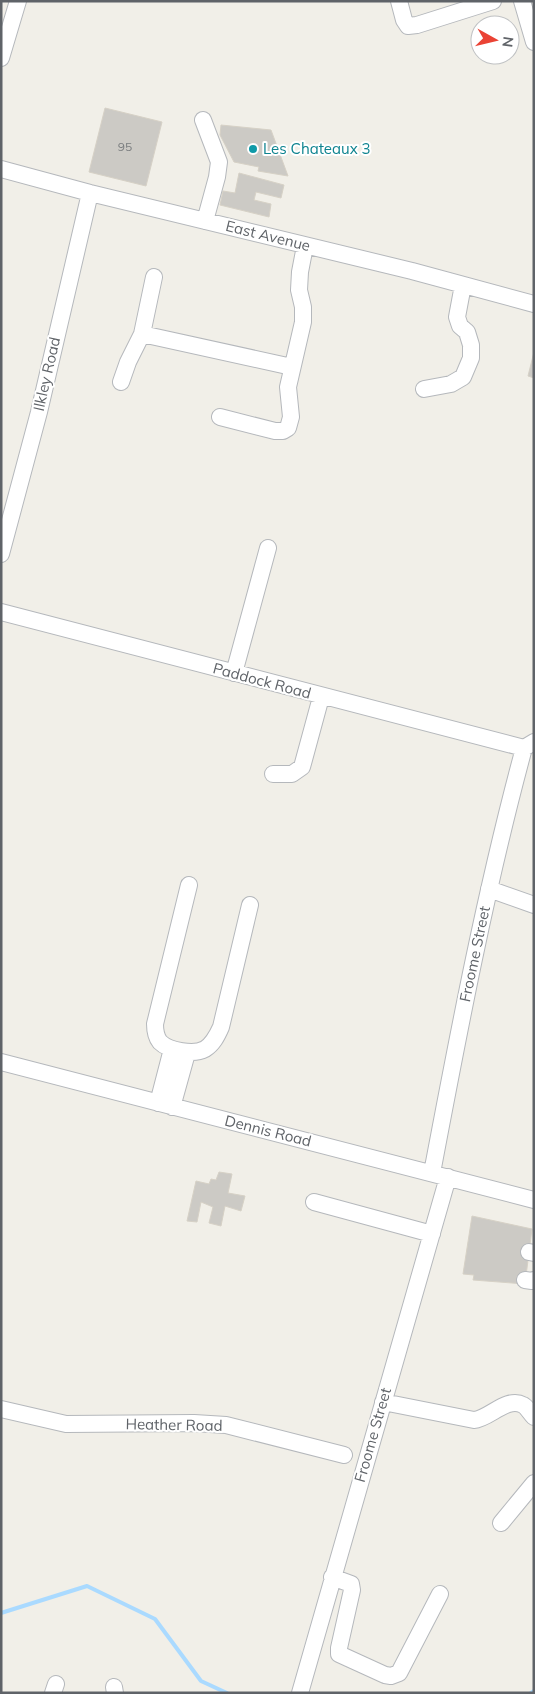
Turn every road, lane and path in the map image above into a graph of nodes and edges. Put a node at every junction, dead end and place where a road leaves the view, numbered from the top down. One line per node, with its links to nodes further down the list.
1 (18, 1): 6 (street)
2 (398, 1): 3 (street)
3 (493, 1)
4 (522, 1): 5 (street)
5 (534, 42)
6 (1, 58)
7 (203, 120): 10 (street)
8 (1, 169): 9 (street, East Avenue)
9 (90, 194): 10 (street, East Avenue); 21 (street, Ilkley Road)
10 (205, 220): 11 (street, East Avenue)
11 (305, 246): 13 (street, East Avenue); 16 (street)
12 (154, 277): 15 (street)
13 (463, 285): 14 (street, East Avenue); 18 (street)
14 (534, 304)
15 (142, 334): 16 (street); 17 (street)
16 (292, 368): 19 (street)
17 (121, 382)
18 (424, 389)
19 (220, 417)
20 (268, 548): 23 (street)
21 (1, 554)
22 (1, 612): 23 (street, Paddock Road)
23 (234, 673): 24 (street, Paddock Road)
24 (321, 697): 25 (street, Paddock Road); 26 (street)
25 (529, 745): 28 (street, Froome Street)
26 (273, 774)
27 (189, 885): 31 (street)
28 (489, 889): 30 (street); 34 (street, Froome Street)
29 (250, 905): 31 (street)
30 (534, 905)
31 (179, 1051): 33 (street)
32 (1, 1062): 33 (street, Dennis Road)
33 (165, 1105): 34 (street, Dennis Road)
34 (440, 1175): 35 (street, Dennis Road); 37 (street, Froome Street)
35 (534, 1200)
36 (314, 1202): 37 (street)
37 (432, 1234): 38 (street, Froome Street)
38 (383, 1402): 40 (street); 44 (street, Froome Street)
39 (1, 1409): 41 (street, Heather Road)
40 (534, 1417)
41 (344, 1455)
42 (534, 1483): 43 (street)
43 (501, 1523)
44 (332, 1578): 45 (street); 46 (street, Froome Street)
45 (440, 1594)
46 (300, 1693)

